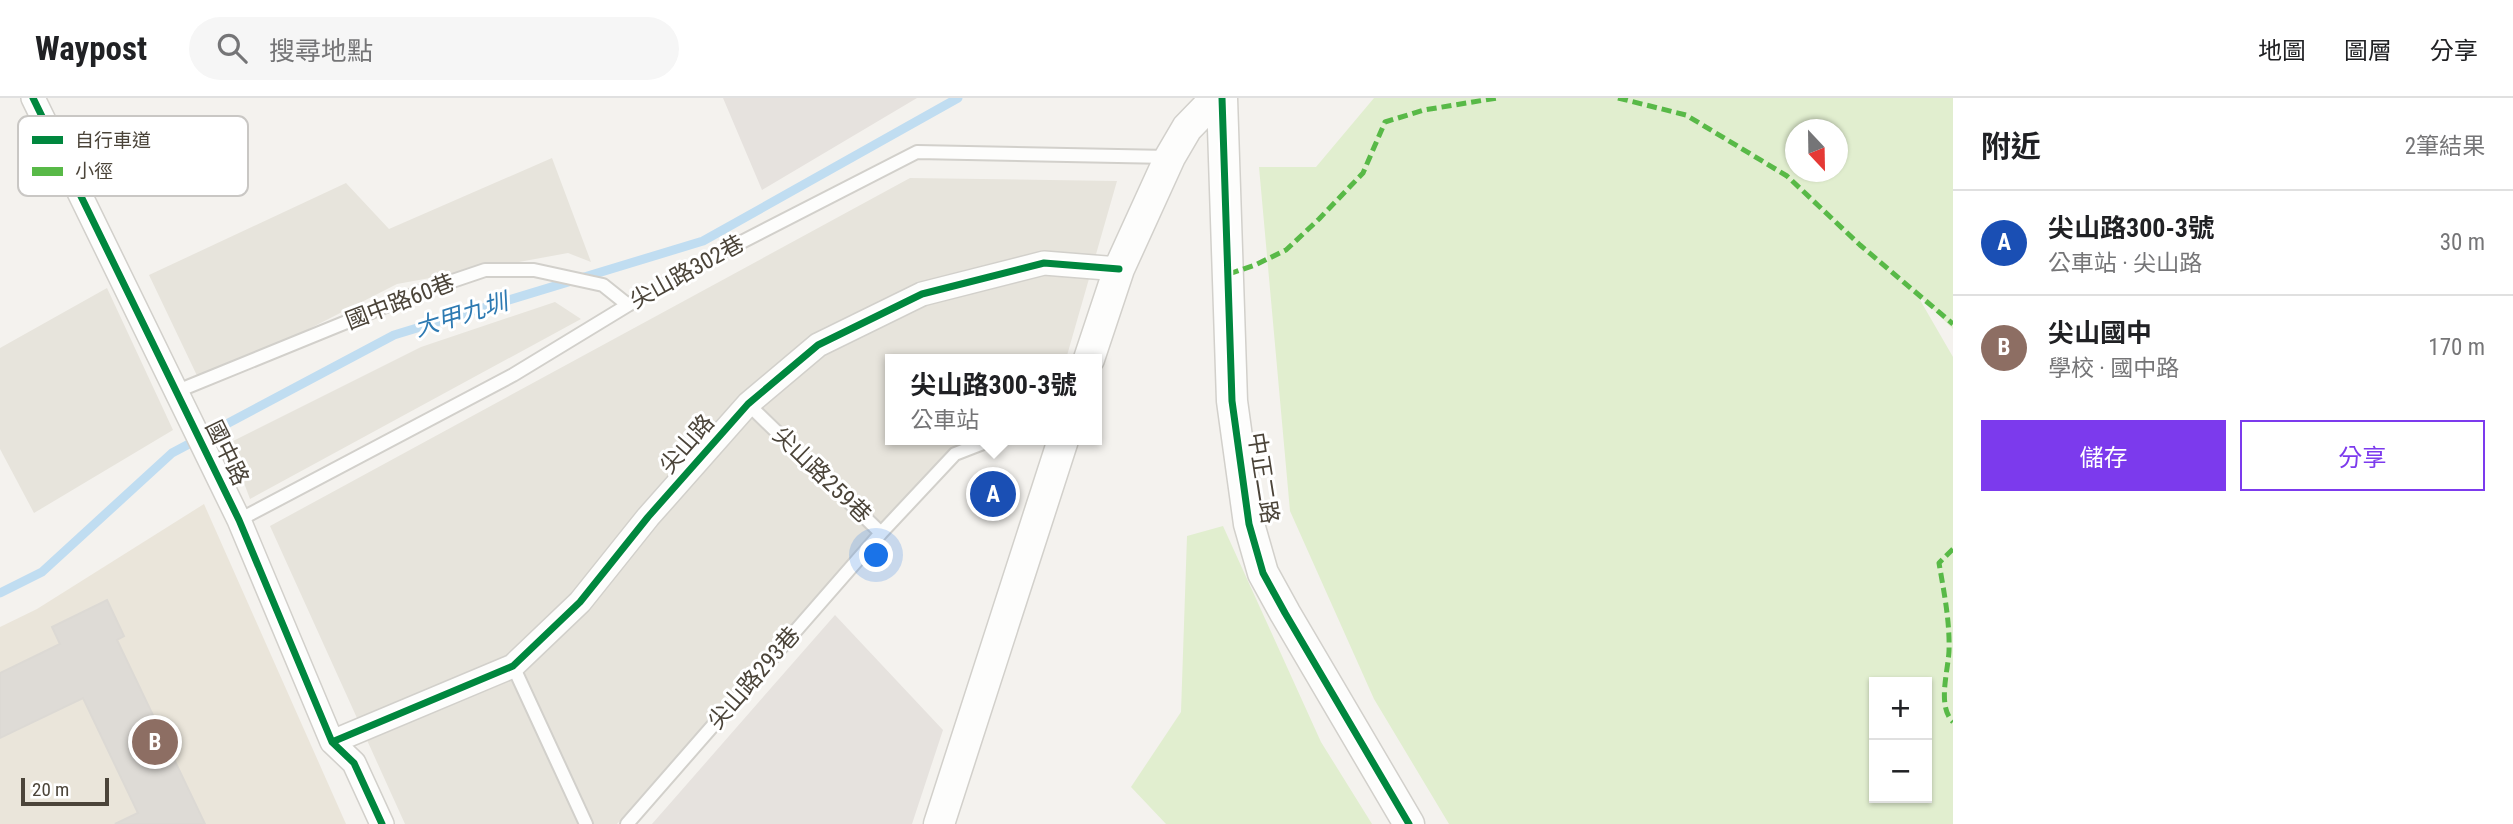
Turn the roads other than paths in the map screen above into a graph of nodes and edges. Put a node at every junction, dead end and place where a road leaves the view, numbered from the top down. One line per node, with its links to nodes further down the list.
1 (33, 98): 4 (street, 國中路)
2 (1216, 98): 5 (street)
3 (1222, 98): 22 (street, 中正二路)
4 (42, 116)
5 (1170, 157): 7 (street); 8 (lane, 尖山路302巷)
6 (80, 196): 10 (street, 國中路)
7 (1119, 269): 9 (street); 11 (street, 尖山路)
8 (628, 305): 10 (lane, 國中路60巷); 14 (lane, 尖山路302巷)
9 (1091, 354)
10 (175, 392): 14 (street, 國中路)
11 (748, 404): 15 (lane, 尖山路259巷); 16 (street, 尖山路)
12 (978, 445): 15 (lane, 尖山路259巷)
13 (1061, 445): 21 (street)
14 (239, 520): 17 (street, 國中路)
15 (881, 533): 20 (lane, 尖山路293巷)
16 (513, 666): 17 (street, 尖山路); 19 (lane)
17 (332, 742): 18 (street, 國中路)
18 (382, 824)
19 (586, 824)
20 (627, 824)
21 (939, 824)
22 (1409, 824)

